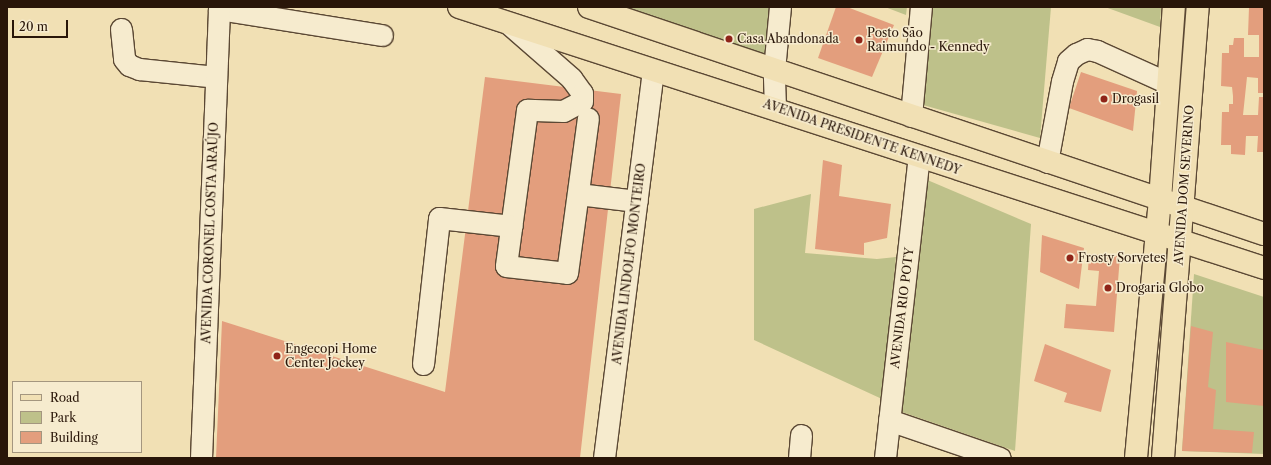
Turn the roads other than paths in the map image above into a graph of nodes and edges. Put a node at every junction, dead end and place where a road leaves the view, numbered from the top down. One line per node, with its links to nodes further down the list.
1 (459, 7): 8 (main road, AVENIDA PRESIDENTE KENNEDY)
2 (589, 7): 12 (main road)
3 (780, 7): 12 (street)
4 (922, 7): 16 (street)
5 (1174, 7): 14 (main road, AVENIDA DOM SEVERINO)
6 (1198, 7): 23 (main road, AVENIDA DOM SEVERINO)
7 (219, 8): 10 (street); 13 (street, AVENIDA CORONEL COSTA ARAÚJO)
8 (508, 23): 11 (main road, AVENIDA PRESIDENTE KENNEDY); 24 (street)
9 (122, 29): 13 (street)
10 (382, 35)
11 (653, 70): 15 (main road, AVENIDA PRESIDENTE KENNEDY); 22 (street, AVENIDA LINDOLFO MONTEIRO)
12 (774, 70): 15 (street); 16 (main road)
13 (216, 77): 32 (street, AVENIDA CORONEL COSTA ARAÚJO)
14 (1168, 83): 19 (street); 21 (main road, AVENIDA DOM SEVERINO)
15 (775, 107): 18 (main road, AVENIDA PRESIDENTE KENNEDY)
16 (911, 116): 19 (main road)
17 (588, 118): 20 (street)
18 (919, 157): 25 (main road, AVENIDA PRESIDENTE KENNEDY); 30 (street, AVENIDA RIO POTY)
19 (1047, 162): 21 (main road)
20 (578, 194): 22 (street); 24 (street)
21 (1160, 200): 23 (main road); 25 (main road, AVENIDA DOM SEVERINO)
22 (637, 201): 33 (street, AVENIDA LINDOLFO MONTEIRO)
23 (1181, 208): 26 (main road); 27 (main road, AVENIDA DOM SEVERINO)
24 (512, 226): 29 (street)
25 (1156, 232): 27 (main road, AVENIDA PRESIDENTE KENNEDY); 37 (main road, AVENIDA DOM SEVERINO)
26 (1264, 234)
27 (1180, 240): 28 (main road, AVENIDA PRESIDENTE KENNEDY); 38 (main road, AVENIDA DOM SEVERINO)
28 (1264, 268)
29 (422, 364)
30 (889, 420): 35 (street, AVENIDA RIO POTY); 36 (street)
31 (801, 436): 34 (street)
32 (201, 458)
33 (604, 458)
34 (798, 458)
35 (885, 458)
36 (1000, 458)
37 (1136, 458)
38 (1163, 458)

